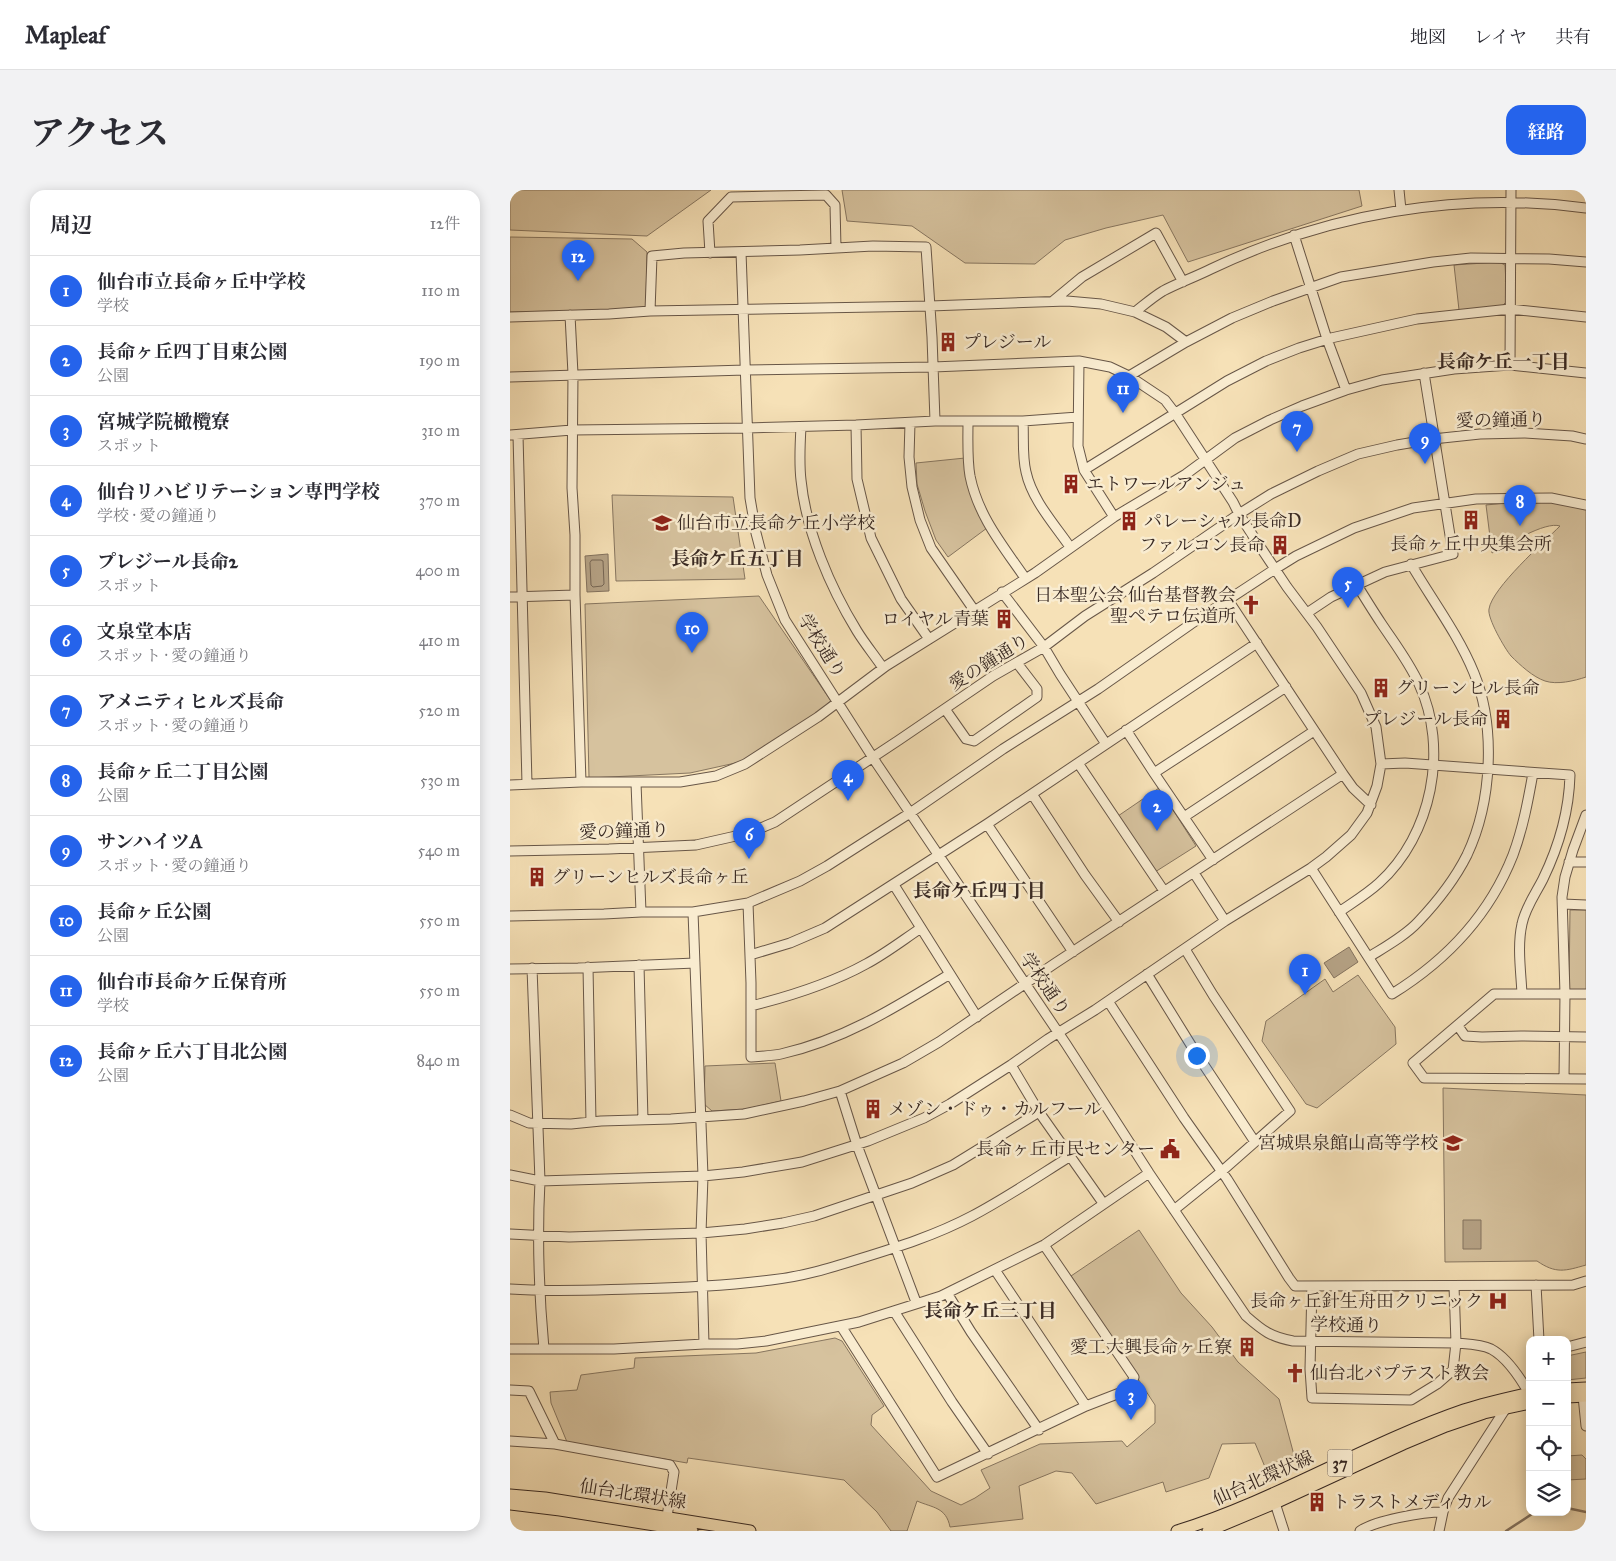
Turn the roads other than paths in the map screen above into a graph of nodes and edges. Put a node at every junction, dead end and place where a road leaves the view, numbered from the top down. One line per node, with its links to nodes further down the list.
1 (1399, 190): 5 (street)
2 (1511, 190): 3 (street)
3 (1510, 203): 4 (street); 5 (street); 10 (street)
4 (1586, 208)
5 (1401, 210): 6 (street)
6 (1294, 235): 12 (street); 13 (street)
7 (836, 248): 8 (street); 9 (street); 15 (street)
8 (741, 252): 9 (street); 17 (street, 学校通り)
9 (710, 253): 18 (street)
10 (1510, 258): 11 (street); 13 (street); 16 (street)
11 (1586, 262)
12 (1183, 282): 14 (street); 19 (street)
13 (1310, 287): 23 (street); 24 (street)
14 (1052, 302): 15 (street); 19 (street)
15 (930, 306): 17 (street); 27 (street)
16 (1510, 309): 21 (street); 23 (street); 26 (street)
17 (742, 310): 18 (street); 28 (street, 学校通り)
18 (650, 312): 20 (street)
19 (1135, 312): 24 (street)
20 (570, 315): 22 (street); 31 (street)
21 (1586, 317)
22 (510, 318)
23 (1327, 339): 34 (street); 35 (street)
24 (1186, 342): 32 (street)
25 (1079, 361): 27 (street); 32 (street); 36 (street)
26 (1510, 365): 29 (street); 30 (street)
27 (933, 367): 28 (street); 37 (street)
28 (745, 370): 31 (street); 43 (street, 学校通り)
29 (1424, 373): 34 (street); 46 (street)
30 (1586, 373)
31 (573, 374): 33 (street); 44 (street)
32 (1129, 376): 35 (street)
33 (510, 377)
34 (1346, 390): 48 (street)
35 (1175, 413): 48 (street); 49 (street)
36 (1078, 417): 38 (street); 49 (street)
37 (935, 421): 39 (street); 40 (street)
38 (1024, 421): 39 (street); 54 (street)
39 (968, 422): 57 (street)
40 (910, 423): 41 (street); 64 (street)
41 (856, 425): 42 (street); 66 (street)
42 (801, 427): 43 (street); 70 (street)
43 (747, 428): 44 (street); 73 (street, 学校通り)
44 (572, 430): 45 (street); 60 (street)
45 (514, 435): 62 (street)
46 (1435, 438): 47 (street, 愛の鐘通り); 50 (street); 52 (street, 愛の鐘通り)
47 (1586, 439)
48 (1205, 461): 52 (street); 53 (street)
49 (1084, 470): 53 (street)
50 (1445, 504): 51 (street); 55 (street); 56 (street)
51 (1586, 505)
52 (1238, 514): 56 (street); 68 (street, 愛の鐘通り)
53 (1114, 517): 54 (street)
54 (1070, 547): 57 (street)
55 (1411, 564): 58 (street); 82 (street)
56 (1275, 569): 63 (street); 65 (street)
57 (1025, 578): 59 (street)
58 (1358, 585): 65 (street); 81 (street)
59 (1002, 592): 64 (street); 68 (street)
60 (575, 595): 62 (street); 86 (street)
61 (510, 597): 62 (street)
62 (522, 597): 88 (street)
63 (1228, 600): 67 (street); 72 (street)
64 (974, 610): 66 (street)
65 (1306, 613): 80 (street)
66 (929, 639): 70 (street)
67 (1257, 643): 71 (street); 75 (street)
68 (1044, 647): 69 (street, 愛の鐘通り); 72 (street)
69 (1017, 663): 74 (street, 愛の鐘通り); 74 (street)
70 (883, 668): 73 (street)
71 (1286, 687): 76 (street); 83 (street)
72 (1078, 702): 77 (street); 92 (street)
73 (838, 703): 78 (street, 学校通り); 87 (street)
74 (945, 709): 78 (street, 愛の鐘通り)
75 (1126, 730): 77 (street); 83 (street)
76 (1314, 731): 85 (street); 93 (street)
77 (1106, 744): 79 (street)
78 (872, 758): 92 (street, 学校通り); 96 (street, 愛の鐘通り)
79 (1078, 763): 90 (street); 105 (street)
80 (1381, 764): 81 (street); 91 (street)
81 (1433, 766): 82 (street); 111 (street)
82 (1487, 770): 84 (street); 119 (street)
83 (1154, 773): 93 (street)
84 (1534, 773): 119 (street); 128 (street)
85 (1343, 774): 91 (street); 99 (street)
86 (581, 782): 87 (street); 88 (street)
87 (636, 783): 96 (street)
88 (527, 784): 89 (street)
89 (510, 785)
90 (1032, 794): 95 (street); 114 (street)
91 (1371, 805): 102 (street)
92 (910, 813): 98 (street, 学校通り); 106 (street)
93 (1184, 817): 99 (street)
94 (1585, 819): 100 (street)
95 (987, 824): 98 (street); 117 (street)
96 (639, 848): 97 (street, 愛の鐘通り); 109 (street)
97 (510, 850)
98 (938, 856): 104 (street); 127 (street, 学校通り)
99 (1213, 860): 103 (street)
100 (1569, 862): 101 (street); 107 (street)
101 (1586, 862)
102 (1311, 868): 111 (street); 113 (street)
103 (1194, 873): 105 (street); 113 (street)
104 (894, 885): 115 (street); 118 (street)
105 (1164, 891): 114 (street)
106 (748, 903): 110 (street); 118 (street)
107 (1562, 904): 108 (street); 129 (street)
108 (1586, 904)
109 (641, 912): 110 (street); 112 (street)
110 (693, 912): 120 (street)
111 (1339, 912): 119 (street)
112 (510, 916)
113 (1225, 921): 116 (street)
114 (1119, 922): 117 (street)
115 (921, 928): 125 (street); 132 (street)
116 (1185, 949): 126 (street); 148 (street)
117 (1074, 952): 127 (street)
118 (750, 954): 132 (street)
119 (1369, 957)
120 (695, 962): 121 (street); 144 (street)
121 (639, 965): 122 (street); 145 (street)
122 (588, 967): 123 (street); 146 (street)
123 (532, 968): 124 (street); 147 (street)
124 (510, 969)
125 (950, 974): 132 (street); 133 (street)
126 (1147, 974): 131 (street); 148 (street)
127 (1024, 984): 133 (street); 135 (street, 学校通り)
128 (1522, 994): 129 (street); 134 (street)
129 (1564, 994): 130 (street); 136 (street)
130 (1586, 994)
131 (1108, 1001): 135 (street); 151 (street)
132 (751, 1006)
133 (977, 1017): 141 (street)
134 (1458, 1026): 136 (street); 139 (street)
135 (1058, 1032): 138 (street); 152 (street, 学校通り)
136 (1565, 1037): 137 (street); 139 (street)
137 (1586, 1037)
138 (1011, 1065): 142 (street); 149 (street)
139 (1564, 1079): 140 (street)
140 (1586, 1080)
141 (840, 1091): 144 (street); 149 (street)
142 (1039, 1112): 150 (street); 156 (street)
143 (510, 1115): 147 (street)
144 (700, 1117): 145 (street); 154 (street)
145 (643, 1120): 146 (street)
146 (591, 1122): 147 (street)
147 (538, 1123): 155 (street)
148 (1255, 1142): 151 (street)
149 (858, 1145): 154 (street); 156 (street)
150 (1069, 1157): 157 (street); 163 (street)
151 (1221, 1172): 158 (street); 168 (street)
152 (1149, 1173): 157 (street); 158 (street, 学校通り)
153 (510, 1175): 155 (street)
154 (703, 1176): 155 (street); 159 (street)
155 (540, 1181): 161 (street)
156 (876, 1195): 159 (street); 163 (street)
157 (1103, 1203): 162 (street)
158 (1174, 1210): 177 (street, 学校通り)
159 (701, 1233): 161 (street); 167 (street)
160 (510, 1234): 161 (street)
161 (539, 1236): 171 (street)
162 (1044, 1244): 164 (street); 191 (street)
163 (896, 1248): 167 (street); 173 (street)
164 (994, 1270): 172 (street); 191 (street)
165 (1586, 1281): 166 (street)
166 (1536, 1285): 169 (street); 176 (street)
167 (703, 1286): 171 (street); 180 (street)
168 (1312, 1286): 169 (street); 177 (street)
169 (1454, 1286): 179 (street)
170 (510, 1289): 171 (street)
171 (540, 1291): 183 (street)
172 (947, 1292): 173 (street); 193 (street)
173 (916, 1302): 174 (street)
174 (894, 1311): 175 (street); 196 (street)
175 (841, 1326): 180 (street); 196 (street)
176 (1539, 1336)
177 (1311, 1341): 179 (street, 学校通り); 179 (street)
178 (1586, 1342): 181 (street)
179 (1456, 1343): 184 (street, 学校通り)
180 (704, 1344): 183 (street)
181 (1571, 1346)
182 (510, 1349): 183 (street)
183 (544, 1349)
184 (1526, 1389)
185 (510, 1390): 195 (street)
186 (1571, 1390): 187 (main road)
187 (1585, 1393): 189 (main road); 192 (street)
188 (1526, 1396): 190 (main road, 仙台北環状線 / 37)
189 (1571, 1396)
190 (1505, 1404): 198 (main road, 仙台北環状線 / 37); 200 (street); 204 (main road, 仙台北環状線 / 37)
191 (1086, 1406): 193 (street)
192 (1586, 1426)
193 (1039, 1430): 196 (street)
194 (510, 1441): 195 (street)
195 (555, 1444): 201 (street)
196 (988, 1454)
197 (510, 1495): 201 (main road, 仙台北環状線)
198 (1275, 1503): 205 (main road, 仙台北環状線 / 37); 206 (street)
199 (510, 1504): 201 (main road, 仙台北環状線)
200 (1442, 1512): 207 (street); 208 (street)
201 (666, 1525): 202 (main road, 仙台北環状線); 203 (main road, 仙台北環状線)
202 (692, 1531)
203 (750, 1531)
204 (1177, 1531)
205 (1208, 1531)
206 (1284, 1531)
207 (1360, 1531)
208 (1439, 1531)

